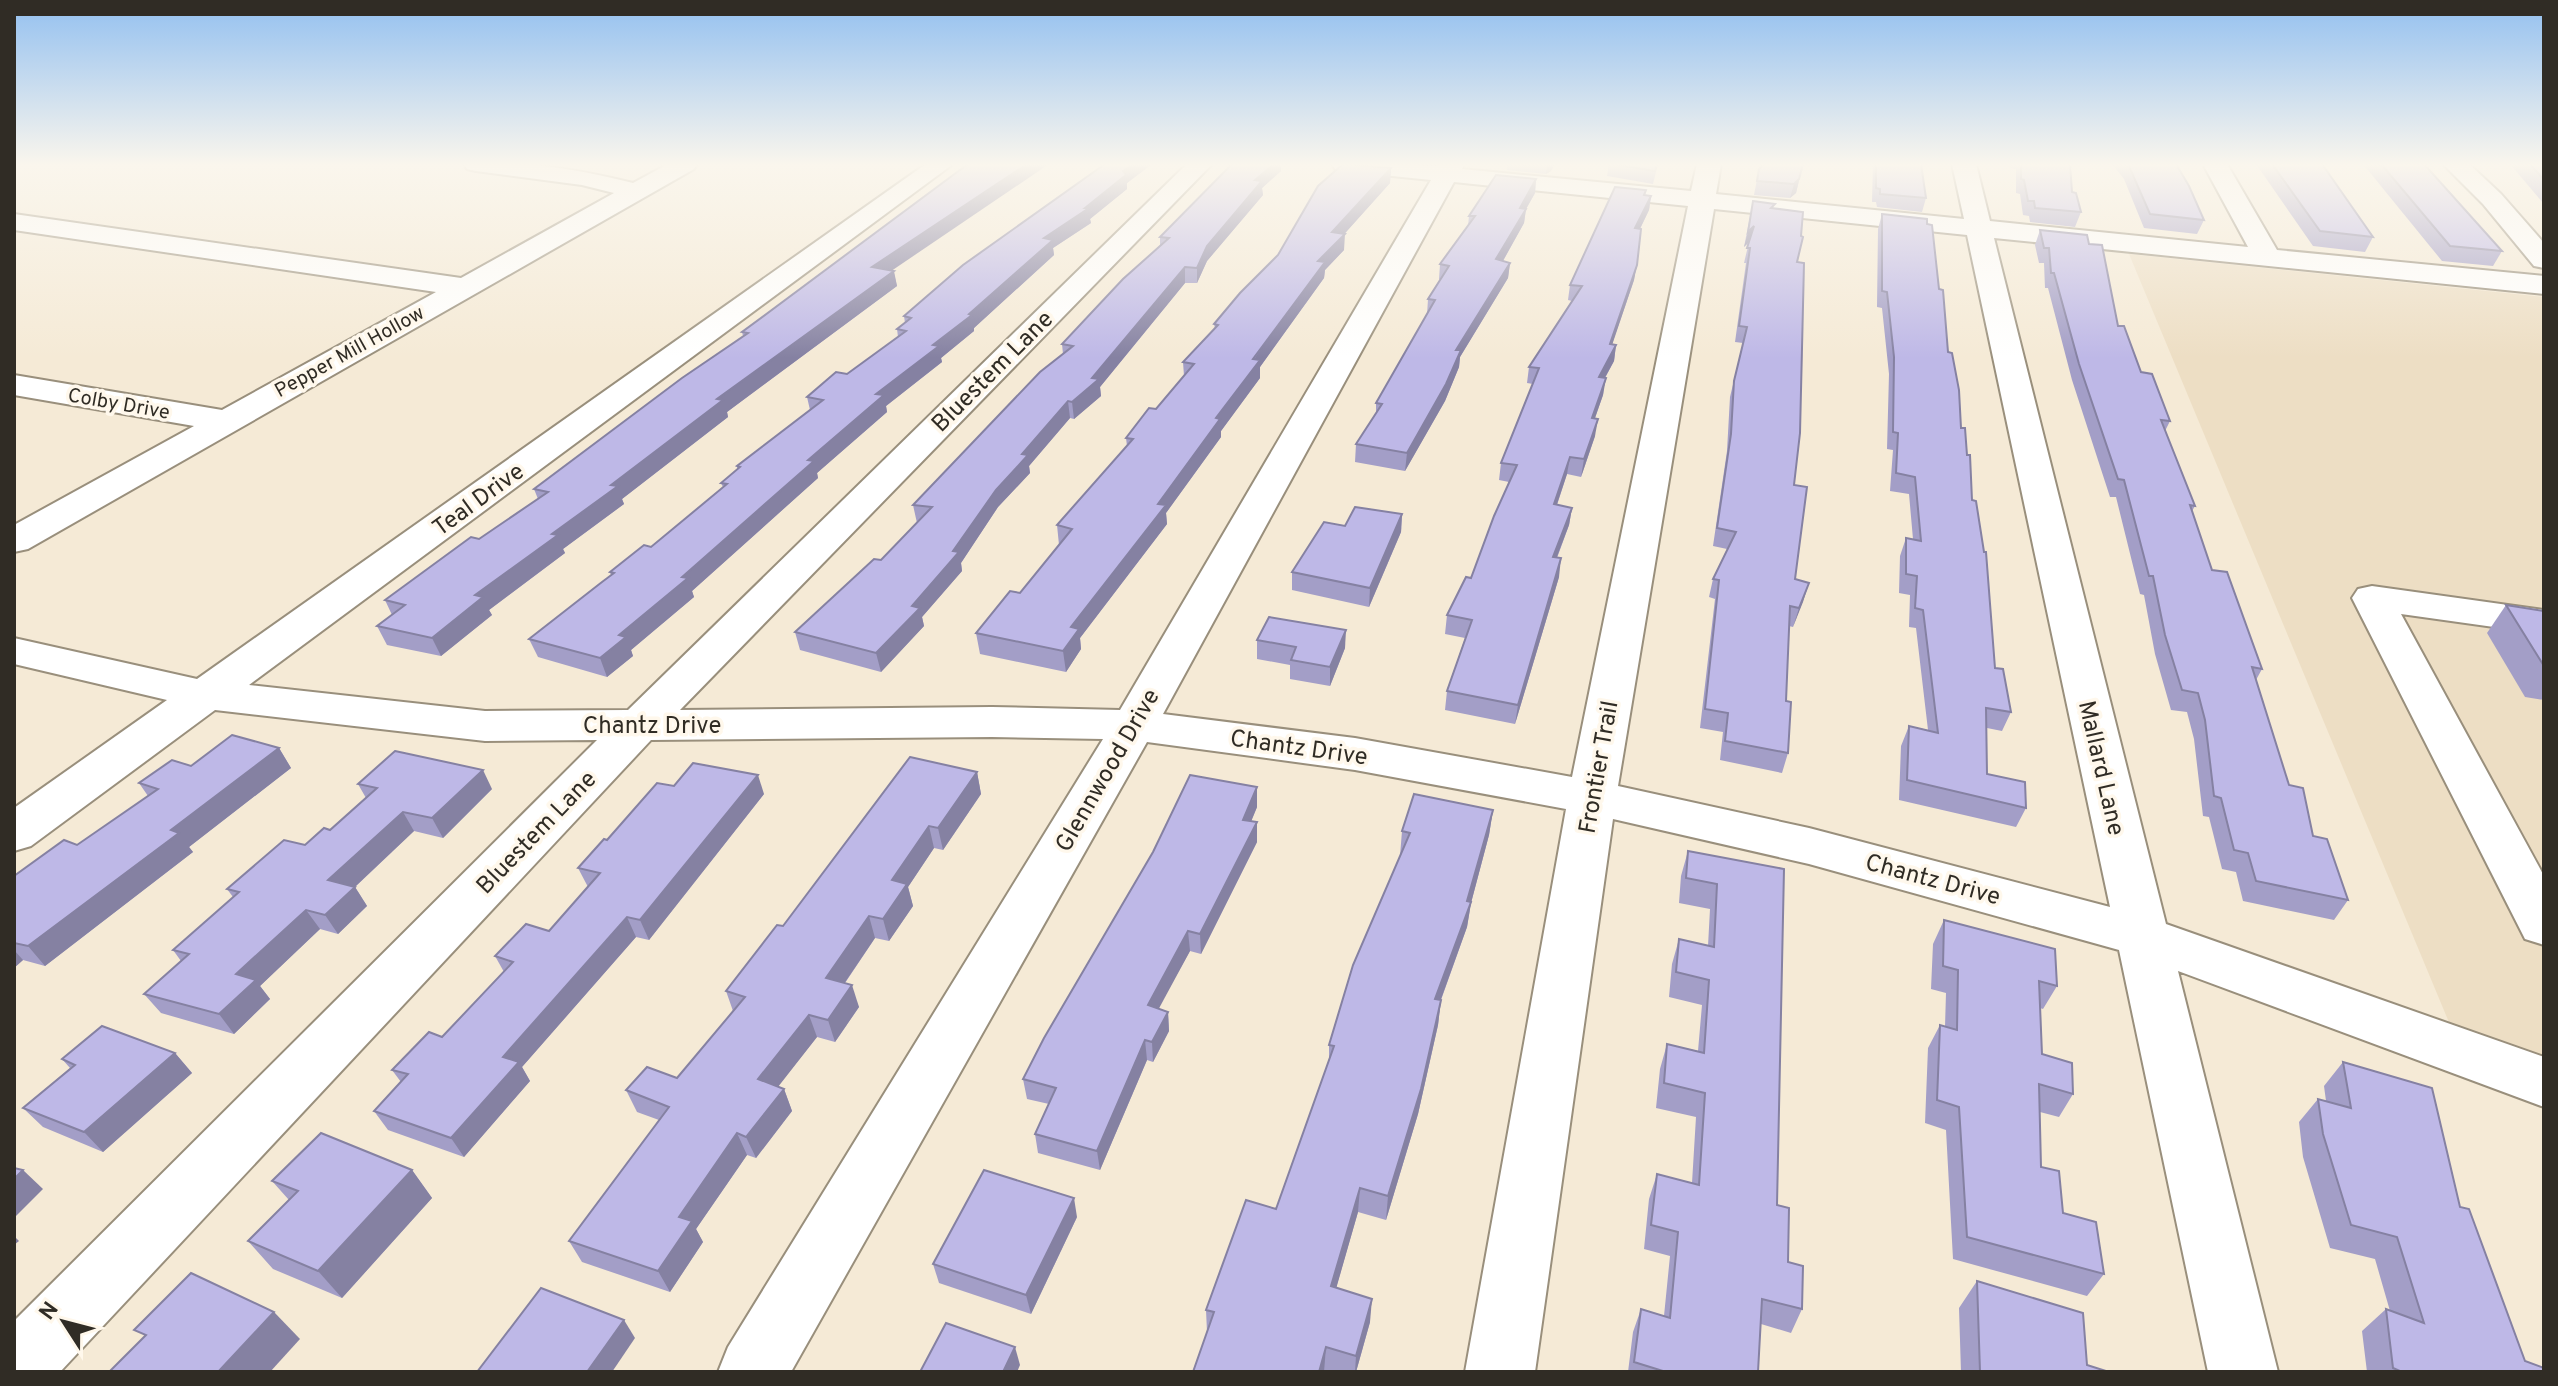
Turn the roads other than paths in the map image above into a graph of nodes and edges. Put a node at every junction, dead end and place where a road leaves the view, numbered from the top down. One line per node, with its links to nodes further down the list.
1 (1979, 228): 26 (street, Mallard Lane)
2 (60, 229): 14 (street)
3 (567, 229): 14 (street, Pepper Mill Hollow)
4 (852, 229): 20 (street, Teal Drive)
5 (1135, 229): 22 (street, Bluestem Lane)
6 (1414, 229): 21 (street, Glennwood Drive)
7 (1697, 229): 23 (street, Frontier Trail)
8 (1986, 229): 11 (street)
9 (2251, 229): 11 (street)
10 (2517, 229): 12 (street)
11 (2267, 257): 13 (street)
12 (2544, 260)
13 (2544, 285)
14 (463, 287): 16 (street, Pepper Mill Hollow)
15 (14, 385): 16 (street, Colby Drive)
16 (225, 421): 17 (street, Pepper Mill Hollow)
17 (14, 541)
18 (2544, 622): 25 (street)
19 (14, 651): 20 (street, Chantz Drive)
20 (207, 695): 22 (street, Chantz Drive); 24 (street, Teal Drive)
21 (1134, 725): 22 (street, Chantz Drive); 23 (street, Chantz Drive); 29 (street, Glennwood Drive)
22 (638, 726): 28 (street, Bluestem Lane)
23 (1592, 797): 26 (street, Chantz Drive); 30 (street, Frontier Trail)
24 (14, 833)
25 (2544, 925)
26 (2141, 936): 27 (street, Chantz Drive); 31 (street, Mallard Lane)
27 (2544, 1082)
28 (14, 1370)
29 (753, 1372)
30 (1500, 1372)
31 (2243, 1372)

